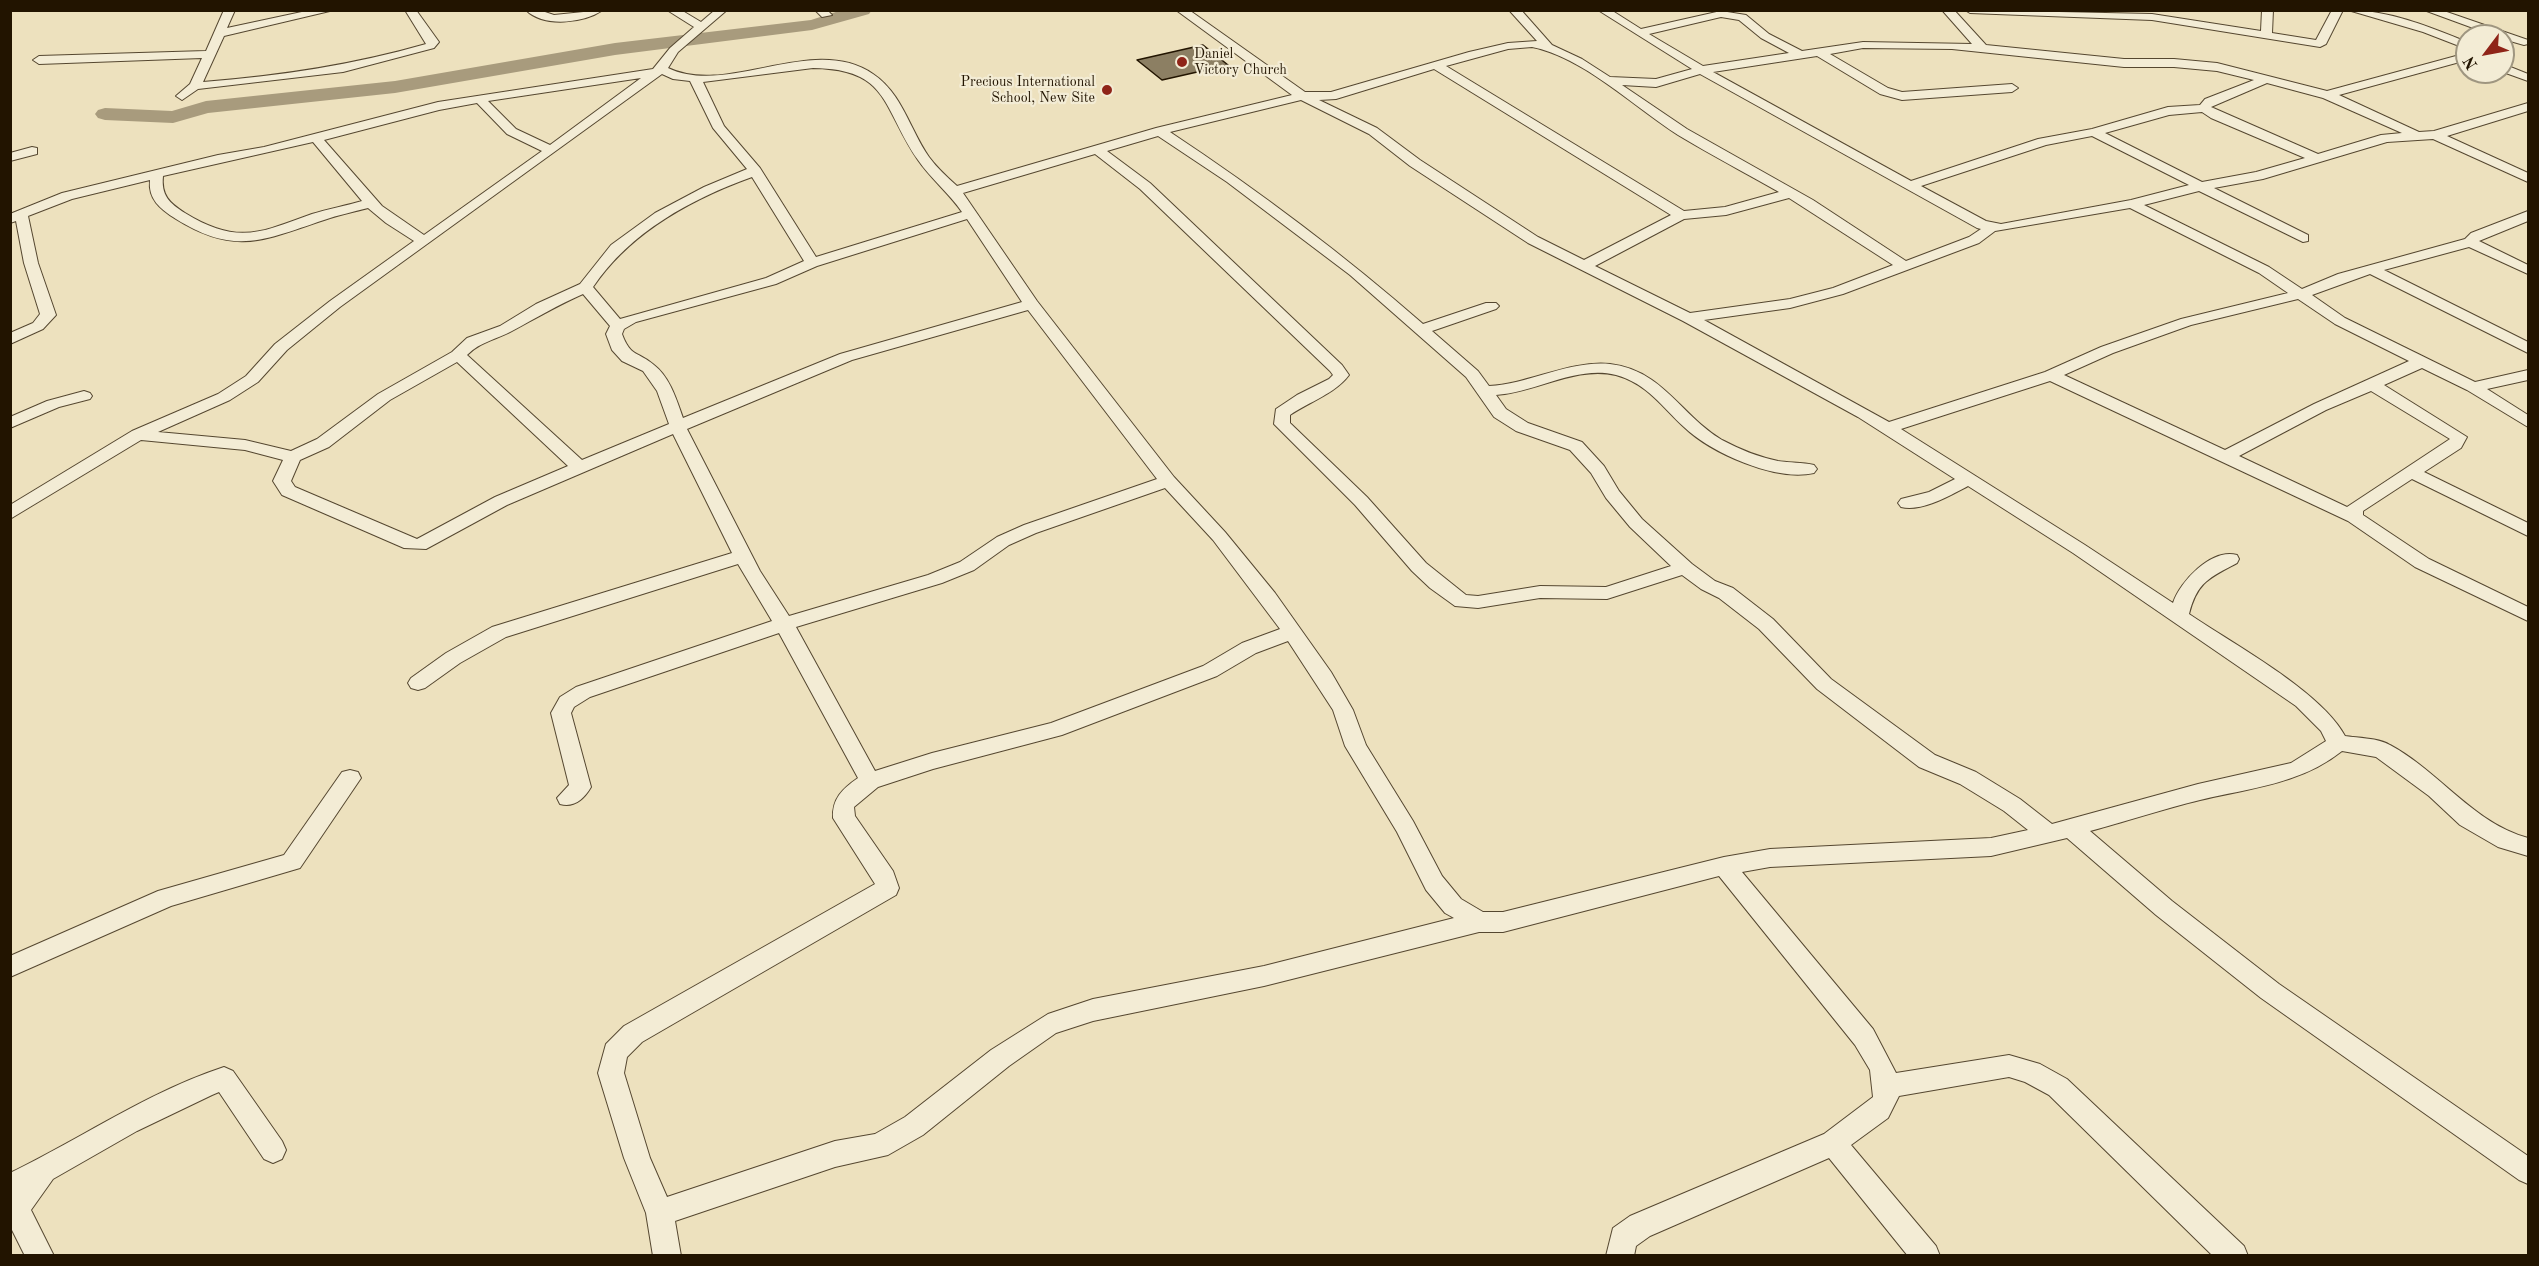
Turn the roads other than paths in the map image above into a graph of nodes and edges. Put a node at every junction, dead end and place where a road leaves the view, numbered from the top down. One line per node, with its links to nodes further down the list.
1 (230, 10): 20 (street)
2 (328, 10): 20 (street)
3 (410, 10): 40 (street)
4 (531, 10): 5 (street)
5 (598, 10)
6 (672, 10): 19 (street)
7 (722, 10): 19 (street)
8 (1181, 10): 44 (street)
9 (1514, 10): 26 (street)
10 (1603, 10): 21 (street)
11 (1746, 10): 18 (street)
12 (1947, 10): 27 (street)
13 (1970, 10): 22 (street)
14 (2268, 10): 22 (street)
15 (2338, 10): 25 (street)
16 (2353, 10): 23 (street)
17 (2429, 10): 24 (street)
18 (1734, 14): 21 (street); 30 (street)
19 (700, 26): 36 (street)
20 (220, 33): 29 (street)
21 (1638, 33): 35 (street)
22 (2266, 34): 25 (street)
23 (2455, 41)
24 (2526, 41)
25 (2317, 44): 31 (street)
26 (1548, 47): 34 (street); 38 (street)
27 (1982, 48): 28 (street); 39 (street)
28 (1818, 51): 30 (street); 41 (street)
29 (208, 54): 33 (street); 40 (street)
30 (1799, 54): 35 (street)
31 (2322, 58)
32 (2455, 59): 42 (street)
33 (39, 60)
34 (1436, 65): 44 (street); 69 (street)
35 (1702, 70): 38 (street); 61 (street)
36 (658, 71): 37 (street); 45 (street); 54 (street)
37 (695, 78): 58 (street); 63 (street)
38 (1610, 81): 64 (street)
39 (2263, 81): 42 (street); 46 (street)
40 (195, 86): 43 (street)
41 (2012, 88)
42 (2327, 95): 51 (street)
43 (182, 96)
44 (1302, 96): 48 (street); 78 (street)
45 (480, 99): 52 (street); 54 (street)
46 (2204, 108): 49 (street); 57 (street)
47 (2527, 108): 50 (street)
48 (1160, 131): 53 (street); 88 (street)
49 (2094, 132): 61 (street); 62 (street)
50 (2436, 135): 51 (street); 60 (street)
51 (2417, 136): 57 (street)
52 (316, 138): 59 (street); 65 (street)
53 (1097, 149): 63 (street); 117 (street)
54 (552, 150): 75 (street)
55 (32, 151): 56 (street)
56 (10, 157)
57 (2319, 159): 62 (street)
58 (755, 171): 77 (street); 82 (street)
59 (158, 174): 65 (street); 70 (street)
60 (2529, 178)
61 (1911, 185): 72 (street)
62 (2201, 186): 66 (street); 74 (street)
63 (955, 191): 67 (street)
64 (1791, 194): 69 (street); 79 (street)
65 (371, 203): 75 (street)
66 (2132, 204): 72 (street); 83 (street)
67 (970, 214): 77 (street); 84 (street)
68 (2529, 214): 71 (street)
69 (1681, 215): 78 (street)
70 (16, 217): 89 (street)
71 (2515, 223): 73 (street); 76 (street)
72 (1990, 228): 79 (street)
73 (2529, 229)
74 (2303, 238)
75 (423, 240): 103 (street)
76 (2470, 242): 80 (street); 81 (street)
77 (812, 263): 87 (street)
78 (1584, 266): 86 (street)
79 (1904, 266): 86 (street)
80 (2371, 269): 83 (street); 90 (street)
81 (2529, 270)
82 (585, 287): 87 (street); 91 (street)
83 (2302, 294): 92 (street); 93 (street)
84 (1031, 304): 101 (street); 110 (street)
85 (1491, 306): 88 (street)
86 (1688, 318): 102 (street)
87 (618, 326): 101 (street)
88 (1420, 330): 97 (street)
89 (10, 339)
90 (2529, 348)
91 (458, 355): 104 (street); 106 (street)
92 (2423, 361): 95 (street); 96 (street)
93 (2051, 375): 102 (street); 105 (street)
94 (2529, 375): 96 (street)
95 (2372, 385): 105 (street); 108 (street)
96 (2473, 387): 99 (street)
97 (1484, 391): 107 (street); 117 (street)
98 (84, 396): 100 (street)
99 (2529, 422)
100 (10, 423)
101 (678, 427): 106 (street); 115 (street)
102 (1887, 428): 109 (street)
103 (138, 435): 104 (street); 112 (street)
104 (292, 457): 106 (street)
105 (2225, 457): 113 (street)
106 (580, 467)
107 (1808, 469)
108 (2411, 472): 113 (street); 114 (street)
109 (1968, 479): 111 (street); 119 (street)
110 (1168, 481): 120 (street); 121 (street)
111 (1907, 503)
112 (10, 513)
113 (2354, 517): 118 (street)
114 (2529, 530)
115 (744, 556): 120 (street); 122 (street)
116 (2230, 559): 119 (street)
117 (1685, 568): 127 (street)
118 (2529, 615)
119 (2179, 616): 123 (street)
120 (784, 624): 125 (street); 126 (street)
121 (1292, 632): 125 (street); 130 (street)
122 (418, 683)
123 (2338, 743): 127 (street); 128 (street)
124 (350, 778): 131 (street)
125 (870, 781): 137 (street)
126 (568, 798)
127 (2060, 831): 129 (street); 135 (street)
128 (2529, 848)
129 (1724, 866): 130 (street); 132 (street)
130 (1479, 922): 137 (street)
131 (10, 967)
132 (1887, 1086): 133 (street); 142 (street)
133 (1833, 1143): 140 (street); 141 (street)
134 (273, 1150): 136 (street)
135 (2529, 1170)
136 (12, 1200): 138 (street)
137 (660, 1213): 139 (street)
138 (40, 1256)
139 (667, 1256)
140 (1620, 1256)
141 (1926, 1256)
142 (2234, 1256)

